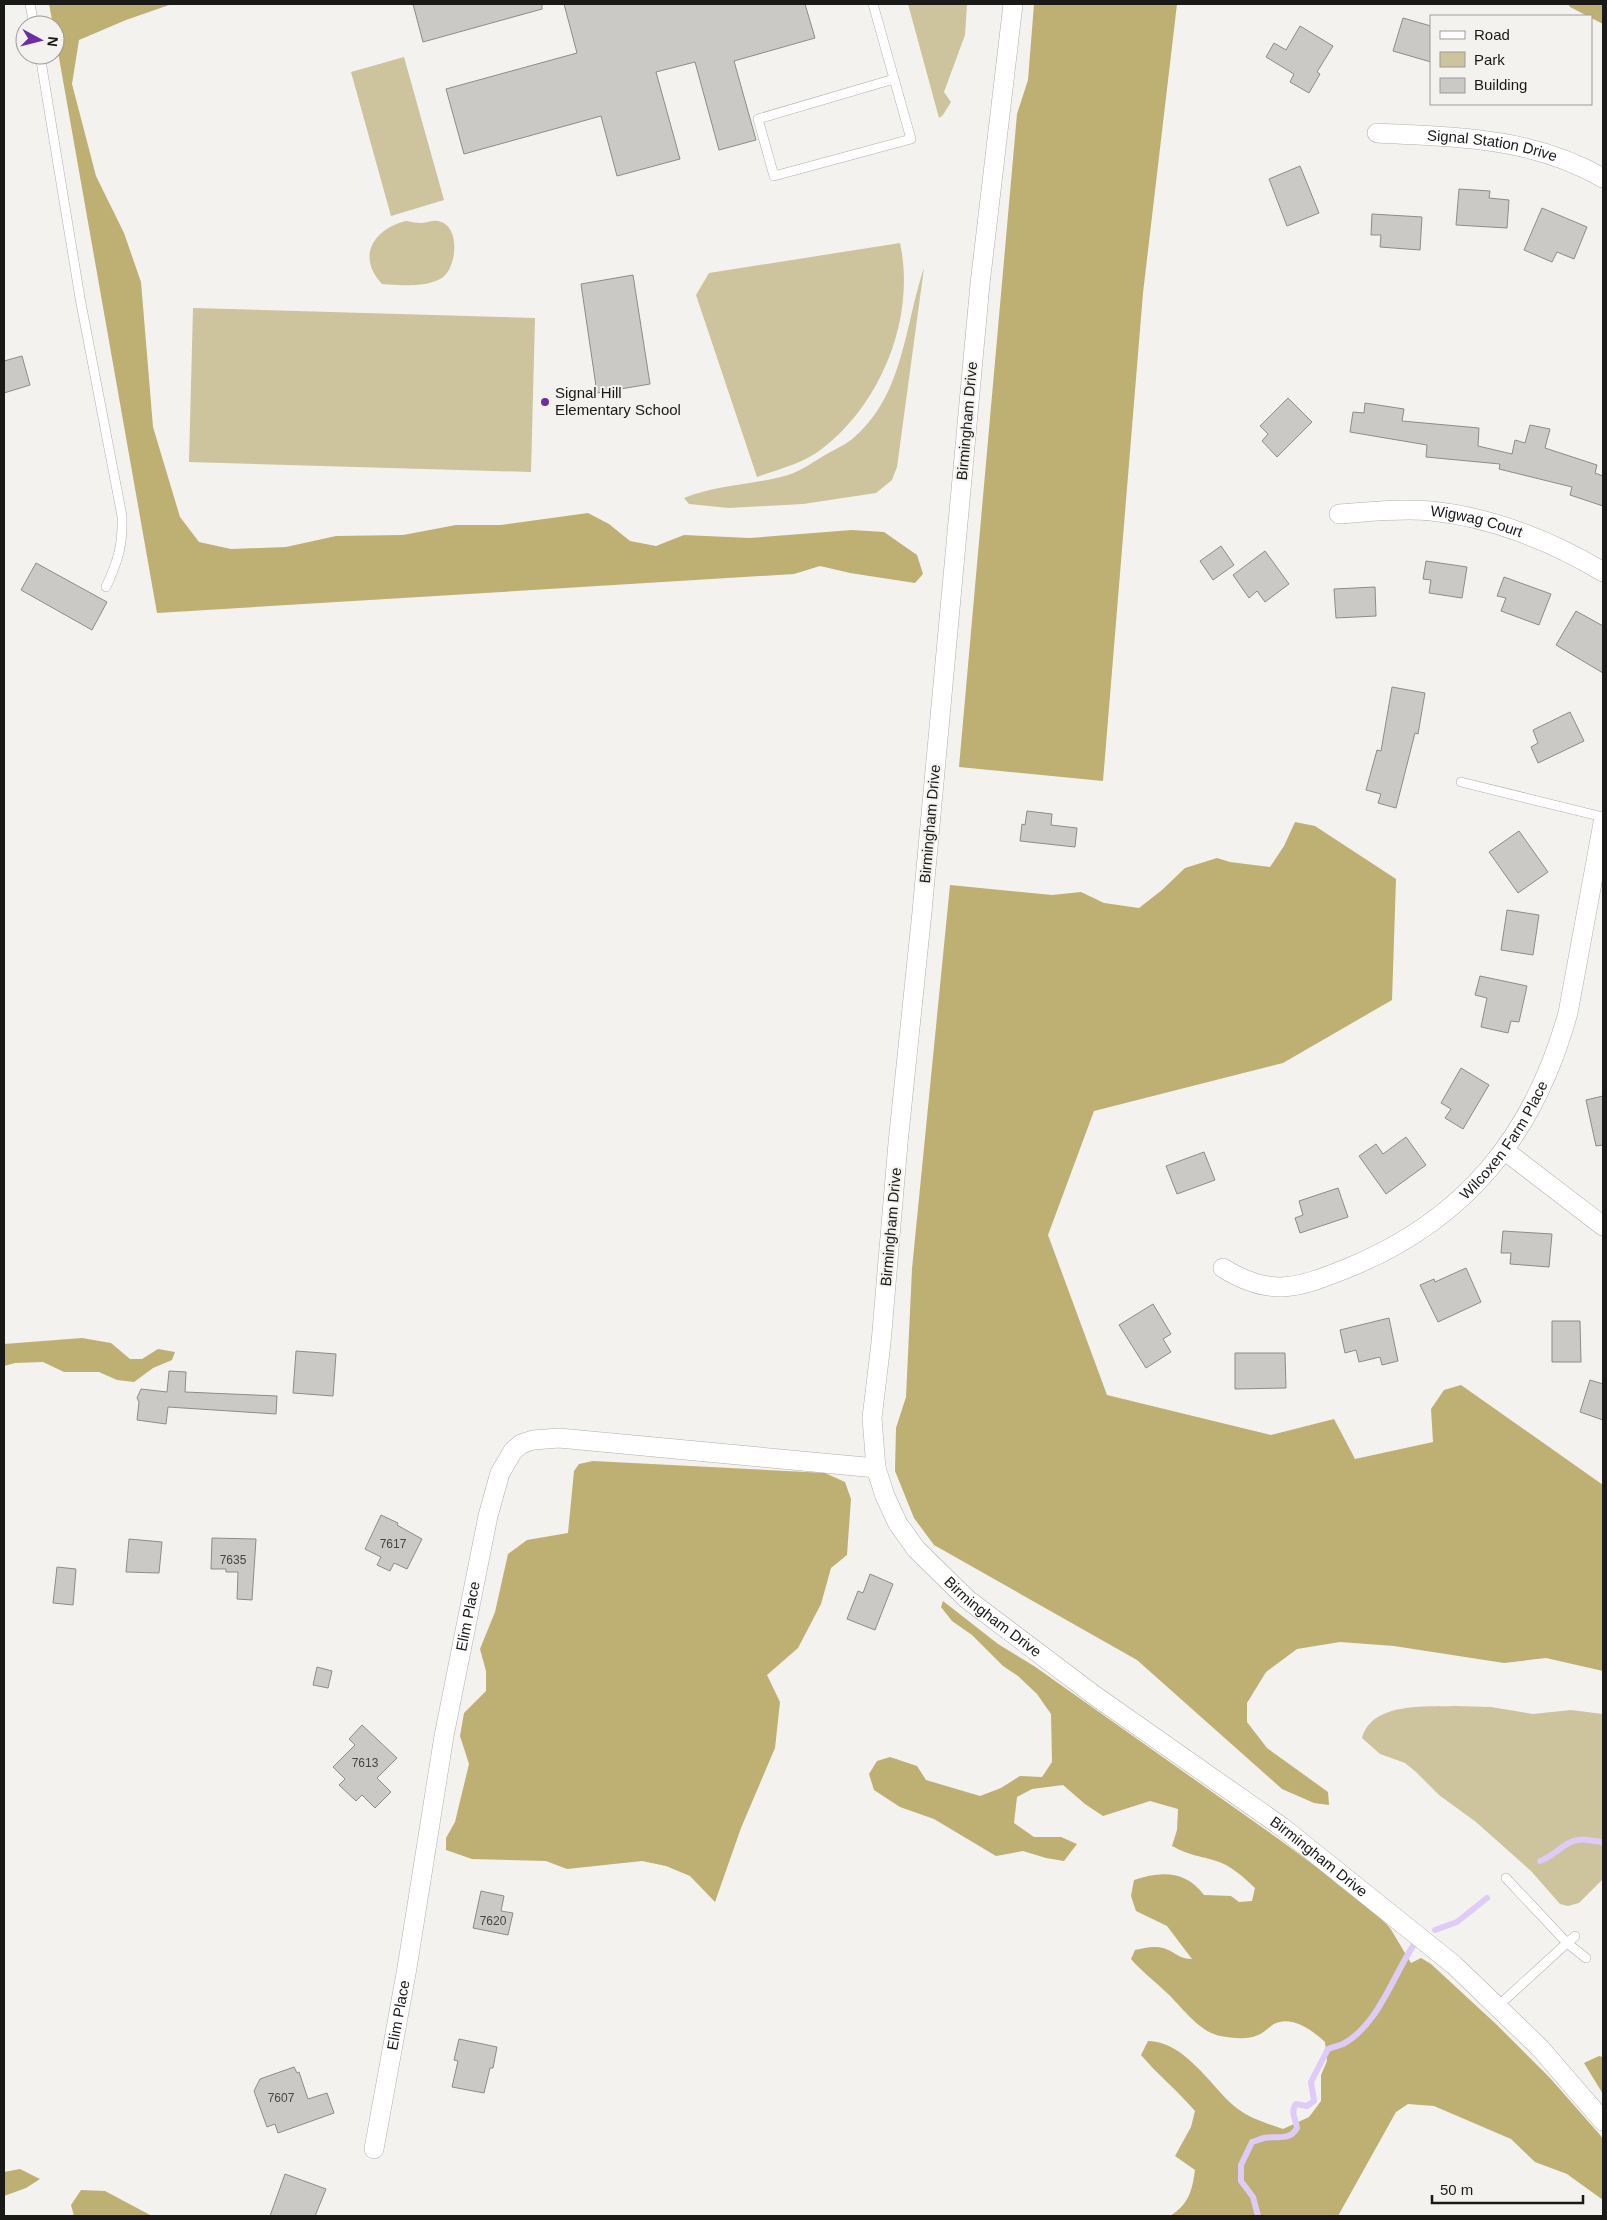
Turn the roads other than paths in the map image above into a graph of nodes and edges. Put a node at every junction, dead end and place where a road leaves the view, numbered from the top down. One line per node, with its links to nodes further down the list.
1 (872, 4): 4 (lane)
2 (1013, 4): 16 (street, Birmingham Drive)
3 (42, 65): 9 (lane)
4 (894, 79): 4 (lane)
5 (1377, 133): 6 (street, Signal Station Drive)
6 (1603, 178)
7 (1339, 514): 8 (street, Wigwag Court)
8 (1603, 572)
9 (106, 587)
10 (1461, 782): 11 (lane)
11 (1603, 817)
12 (1603, 823): 13 (street, Wilcoxen Farm Place)
13 (1504, 1150): 14 (street); 15 (street, Wilcoxen Farm Place)
14 (1603, 1226)
15 (1223, 1268)
16 (876, 1468): 21 (street, Birmingham Drive); 23 (street, Elim Place)
17 (1506, 1878): 19 (lane)
18 (1575, 1936): 19 (lane)
19 (1567, 1943): 20 (lane); 21 (lane)
20 (1586, 1958)
21 (1498, 2006): 22 (street, Birmingham Drive)
22 (1603, 2121)
23 (374, 2149)

